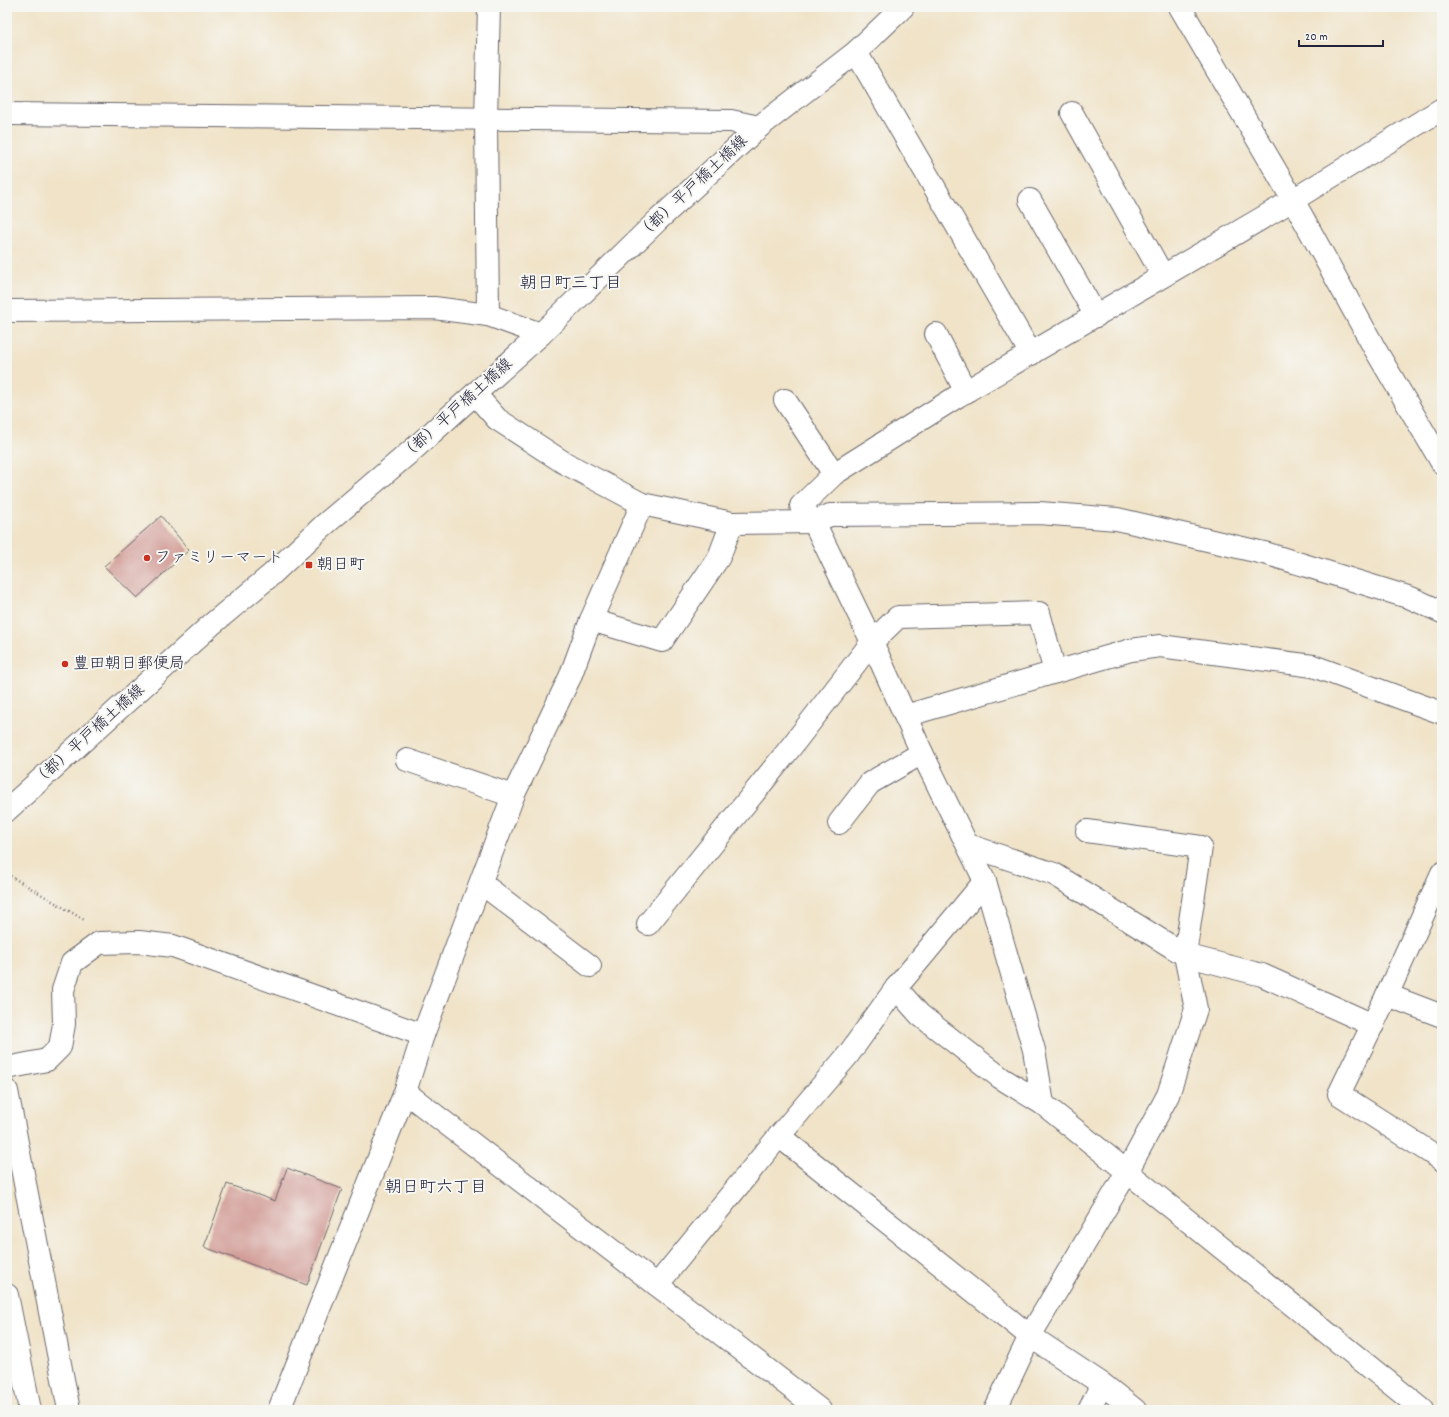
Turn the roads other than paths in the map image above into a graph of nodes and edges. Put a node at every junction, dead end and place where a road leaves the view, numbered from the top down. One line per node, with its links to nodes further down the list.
1 (488, 7): 8 (street)
2 (903, 7): 4 (street, （都）平戸橋土橋線)
3 (1180, 7): 11 (street)
4 (856, 52): 9 (street, （都）平戸橋土橋線); 18 (street)
5 (1442, 109): 11 (street)
6 (1072, 113): 12 (street)
7 (7, 114): 8 (street)
8 (486, 119): 9 (street); 14 (street)
9 (759, 127): 16 (street, （都）平戸橋土橋線)
10 (1030, 200): 15 (street)
11 (1293, 200): 12 (street); 22 (street)
12 (1163, 276): 15 (street)
13 (7, 311): 14 (street)
14 (488, 315): 16 (street)
15 (1096, 316): 18 (street)
16 (541, 334): 20 (street, （都）平戸橋土橋線)
17 (936, 334): 19 (street)
18 (1031, 354): 19 (street)
19 (966, 392): 23 (street)
20 (475, 394): 24 (street); 36 (street, （都）平戸橋土橋線)
21 (785, 400): 23 (street)
22 (1442, 463)
23 (834, 474): 25 (street)
24 (642, 504): 26 (street); 28 (street)
25 (814, 522): 26 (street); 27 (street); 29 (street)
26 (732, 523): 28 (street)
27 (1442, 612)
28 (591, 620): 35 (street)
29 (872, 642): 30 (street); 32 (street); 43 (street)
30 (1055, 672): 31 (street); 32 (street)
31 (1442, 713)
32 (905, 716): 33 (street)
33 (922, 753): 37 (street); 39 (street)
34 (407, 760): 35 (street)
35 (513, 796): 42 (street)
36 (7, 810)
37 (839, 823)
38 (1087, 831): 44 (street)
39 (968, 845): 41 (street); 44 (street)
40 (1442, 873): 47 (street)
41 (985, 881): 46 (street); 54 (street)
42 (481, 883): 45 (street); 50 (street)
43 (648, 924)
44 (1185, 955): 49 (street); 57 (street)
45 (590, 966)
46 (896, 988): 54 (street); 55 (street)
47 (1387, 995): 48 (street); 49 (street)
48 (1442, 1016)
49 (1373, 1025): 56 (street)
50 (423, 1036): 51 (street); 53 (street)
51 (7, 1068)
52 (7, 1091): 63 (street)
53 (405, 1092): 58 (street); 64 (street)
54 (1043, 1104): 57 (street)
55 (779, 1136): 58 (street); 60 (street)
56 (1442, 1160)
57 (1127, 1172): 60 (street); 69 (street)
58 (657, 1285): 65 (street)
59 (7, 1296): 62 (street)
60 (1030, 1336): 61 (street); 66 (street)
61 (1102, 1384): 67 (street); 68 (street)
62 (30, 1410)
63 (69, 1410)
64 (279, 1410)
65 (820, 1410)
66 (995, 1410)
67 (1089, 1410)
68 (1135, 1410)
69 (1423, 1410)

